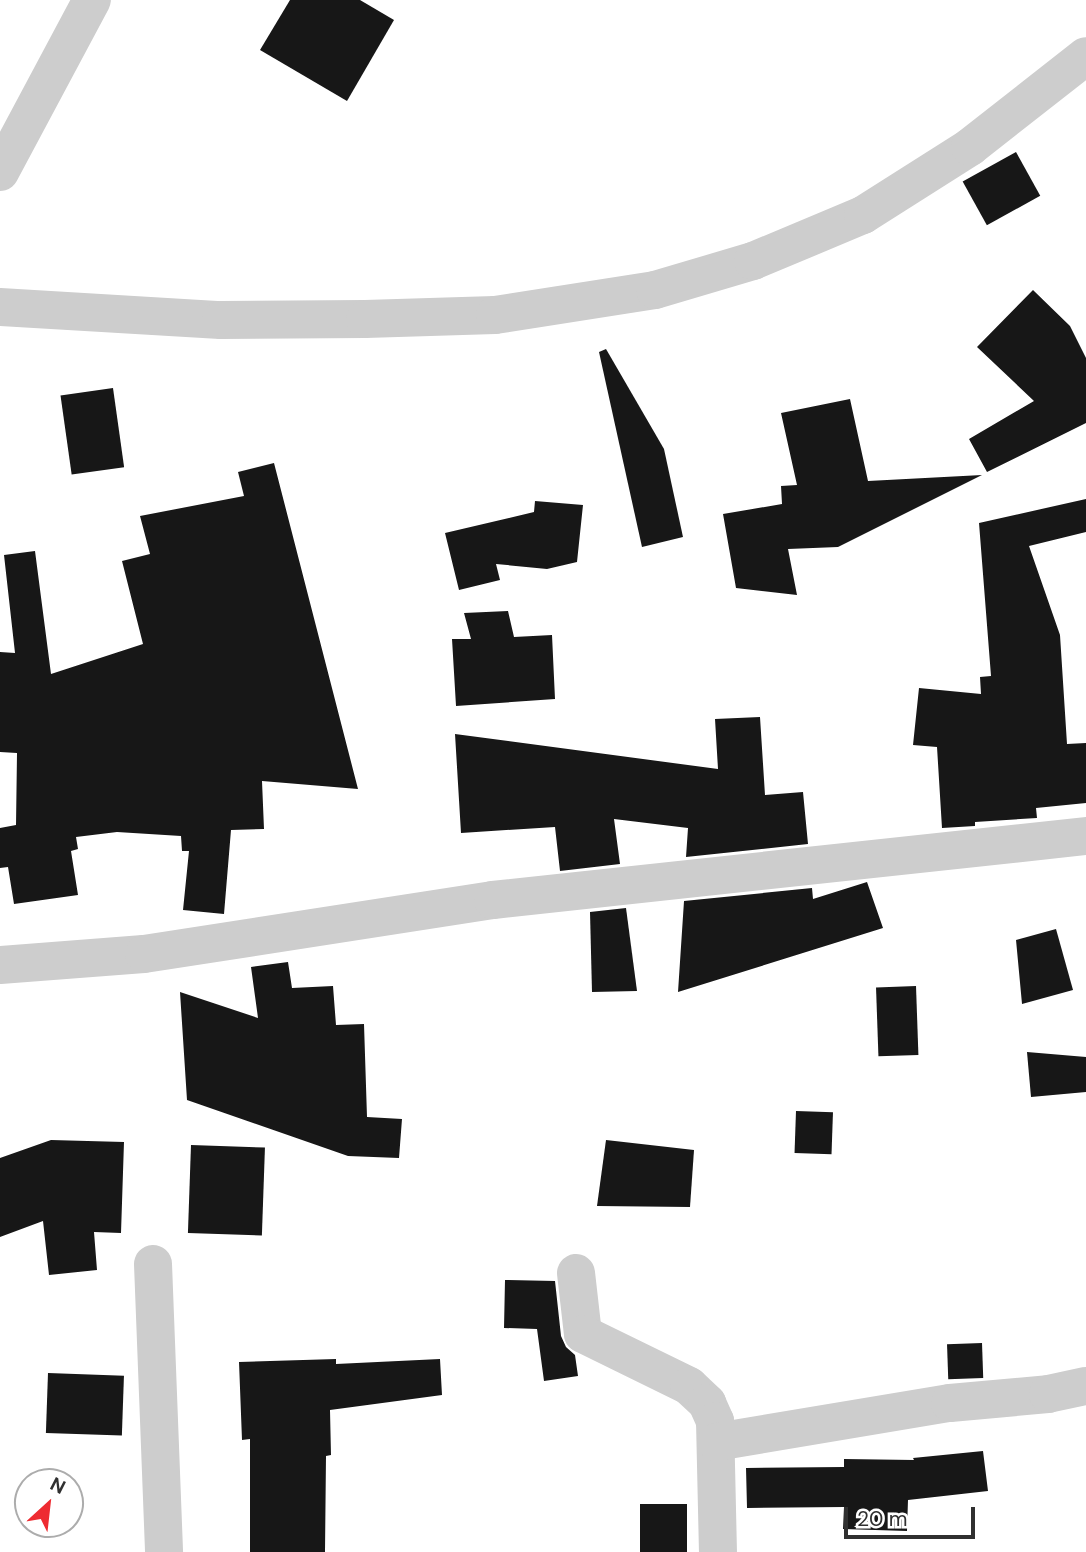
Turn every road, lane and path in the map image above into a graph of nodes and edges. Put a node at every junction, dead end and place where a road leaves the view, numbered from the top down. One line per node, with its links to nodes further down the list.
1 (92, 0): 3 (street)
2 (1086, 56): 4 (street)
3 (0, 172)
4 (0, 307)
5 (1086, 836): 6 (street)
6 (0, 965)
7 (153, 1264): 11 (street)
8 (576, 1273): 10 (street)
9 (1086, 1385): 10 (street)
10 (716, 1443): 12 (street)
11 (164, 1552)
12 (718, 1552)

